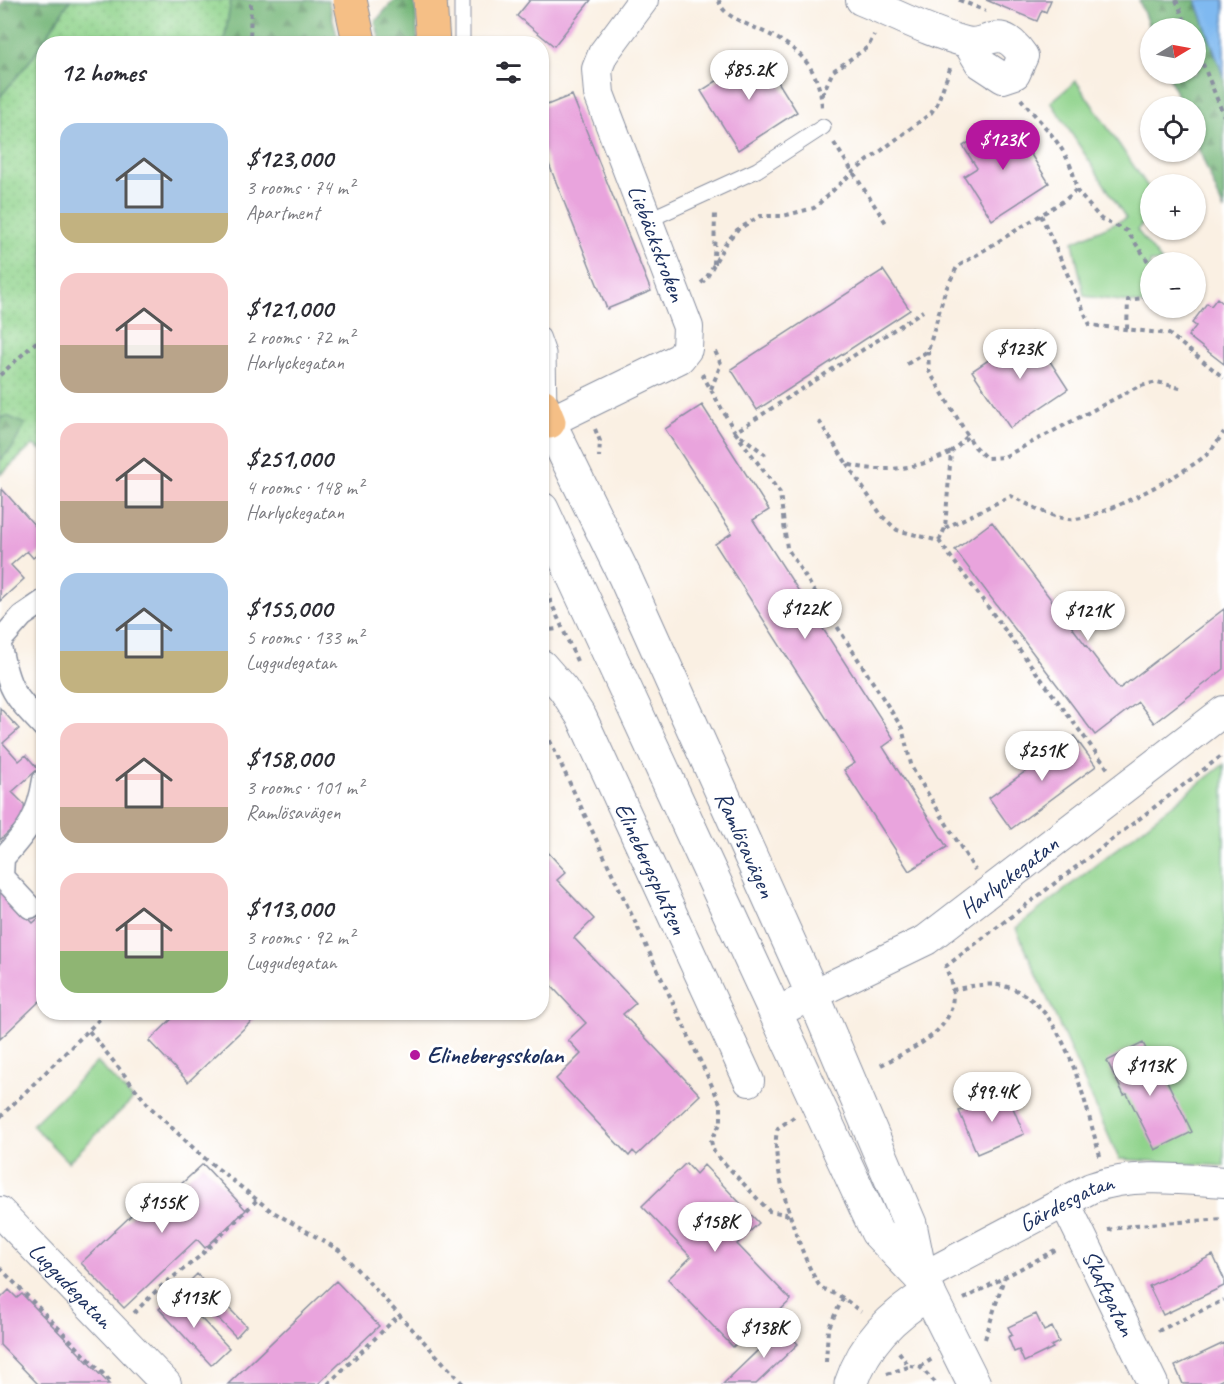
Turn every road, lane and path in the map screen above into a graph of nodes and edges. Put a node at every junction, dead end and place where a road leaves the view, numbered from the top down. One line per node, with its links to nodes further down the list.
1 (251, 0): 10 (path)
2 (350, 0): 11 (highway, bridge)
3 (430, 0): 12 (highway)
4 (462, 0): 13 (lane)
5 (643, 0): 24 (street, Liebäckskroken)
6 (719, 0): 17 (path)
7 (1176, 0): 9 (path)
8 (873, 5): 14 (street); 17 (path)
9 (1184, 18)
10 (250, 36)
11 (350, 36)
12 (432, 36)
13 (462, 36)
14 (965, 42): 16 (street); 20 (path)
15 (1206, 72): 18 (path)
16 (1003, 78): 21 (path)
17 (822, 95): 19 (path)
18 (1224, 116)
19 (823, 127): 20 (path); 22 (lane)
20 (853, 172): 25 (path); 27 (path)
21 (1076, 190): 23 (path); 26 (path)
22 (715, 191): 24 (lane); 27 (path)
23 (1041, 215): 31 (path); 34 (path)
24 (648, 220): 33 (street, Liebäckskroken)
25 (886, 223)
26 (1142, 252)
27 (715, 267): 28 (path)
28 (698, 285)
29 (1140, 298): 31 (path)
30 (923, 311): 42 (path)
31 (1127, 329): 37 (path)
32 (36, 342): 36 (path)
33 (687, 349): 39 (street); 42 (path)
34 (928, 351): 35 (path); 44 (path)
35 (907, 364)
36 (0, 375)
37 (1224, 378)
38 (1180, 388): 44 (path)
39 (549, 417)
40 (819, 421): 47 (path)
41 (549, 429): 72 (street, Ramlösavägen)
42 (735, 432): 46 (path); 67 (path)
43 (1224, 432): 49 (path)
44 (968, 436): 45 (path)
45 (951, 452): 47 (path); 49 (path)
46 (766, 455)
47 (847, 465): 50 (path)
48 (549, 524): 73 (street, Ramlösavägen)
49 (945, 528): 50 (path)
50 (939, 542): 65 (path)
51 (36, 606): 55 (street)
52 (554, 612): 57 (path)
53 (557, 629): 54 (path)
54 (549, 630)
55 (0, 641)
56 (0, 646): 61 (street)
57 (579, 664)
58 (549, 673): 77 (street, Elinebergsplatsen)
59 (0, 694): 62 (street)
60 (1224, 711): 65 (street, Harlyckegatan)
61 (36, 724)
62 (36, 726)
63 (549, 739): 85 (path)
64 (1224, 754): 70 (path)
65 (1122, 789): 67 (street, Harlyckegatan)
66 (36, 814): 68 (street)
67 (988, 892): 69 (street, Harlyckegatan)
68 (32, 904)
69 (926, 940): 70 (path); 72 (street, Harlyckegatan)
70 (945, 967): 71 (path)
71 (952, 990): 76 (path); 80 (path)
72 (813, 995): 73 (street, Harlyckegatan); 88 (street, Ramlösavägen)
73 (775, 1013): 88 (street, Ramlösavägen)
74 (100, 1020): 75 (path)
75 (89, 1031): 79 (path); 82 (path)
76 (881, 1065)
77 (749, 1081)
78 (795, 1116): 85 (path)
79 (0, 1117)
80 (1108, 1182): 81 (street, Gärdesgatan); 83 (street, Gärdesgatan)
81 (1224, 1182)
82 (257, 1200): 91 (path); 93 (path)
83 (1065, 1203): 88 (street, Gärdesgatan); 94 (street, Skaftgatan)
84 (0, 1212): 93 (street, Luggudegatan)
85 (792, 1219): 89 (path)
86 (0, 1268): 98 (path)
87 (1005, 1277): 95 (path)
88 (925, 1286): 92 (street); 103 (street, Ramlösavägen)
89 (843, 1298): 92 (path); 97 (path)
90 (1224, 1300): 94 (path)
91 (399, 1315): 100 (path); 101 (path)
92 (882, 1329): 96 (path); 97 (street)
93 (116, 1331): 99 (street, Luggudegatan)
94 (1133, 1343): 104 (street, Skaftgatan)
95 (983, 1345)
96 (909, 1366): 97 (path); 102 (path)
97 (852, 1379)
98 (113, 1384)
99 (166, 1384)
100 (328, 1384)
101 (464, 1384)
102 (937, 1384)
103 (974, 1384)
104 (1153, 1384)

